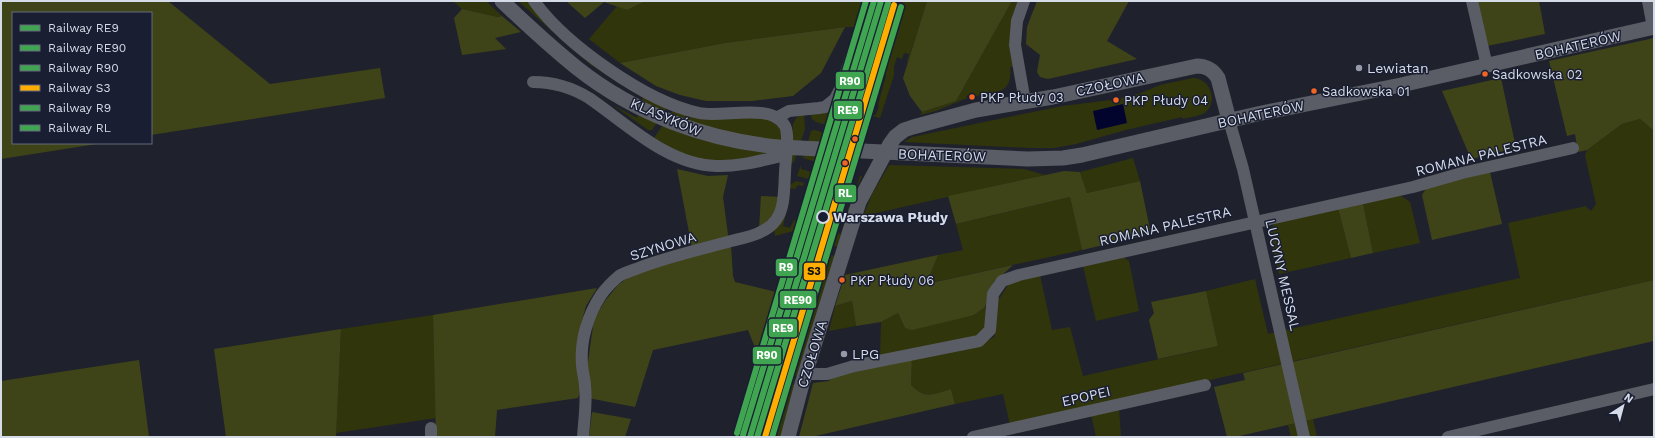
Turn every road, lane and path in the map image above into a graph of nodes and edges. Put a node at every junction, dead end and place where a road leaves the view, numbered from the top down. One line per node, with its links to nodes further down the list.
1 (502, 1): 14 (street, KLASYKÓW)
2 (534, 1): 11 (street)
3 (1024, 1): 10 (street)
4 (1472, 1): 8 (street)
5 (1648, 1): 7 (street)
6 (864, 19): 11 (street)
7 (1654, 27): 8 (street, BOHATERÓW)
8 (1487, 66): 12 (street, BOHATERÓW)
9 (533, 82): 15 (street)
10 (1025, 102): 12 (street, CZOŁOWA); 17 (street, CZOŁOWA)
11 (778, 117): 15 (street, SZYNOWA)
12 (1229, 120): 14 (street, BOHATERÓW); 16 (street, LUCYNY MESSAL)
13 (1573, 148): 16 (street, ROMANA PALESTRA)
14 (864, 152)
15 (786, 155): 20 (street, SZYNOWA)
16 (1255, 221): 17 (street, ROMANA PALESTRA); 23 (street, LUCYNY MESSAL)
17 (806, 374): 21 (street, CZOŁOWA)
18 (1205, 385): 22 (street, EPOPEI)
19 (1654, 389): 24 (street)
20 (583, 437)
21 (788, 437)
22 (973, 437)
23 (1304, 437)
24 (1448, 437)

